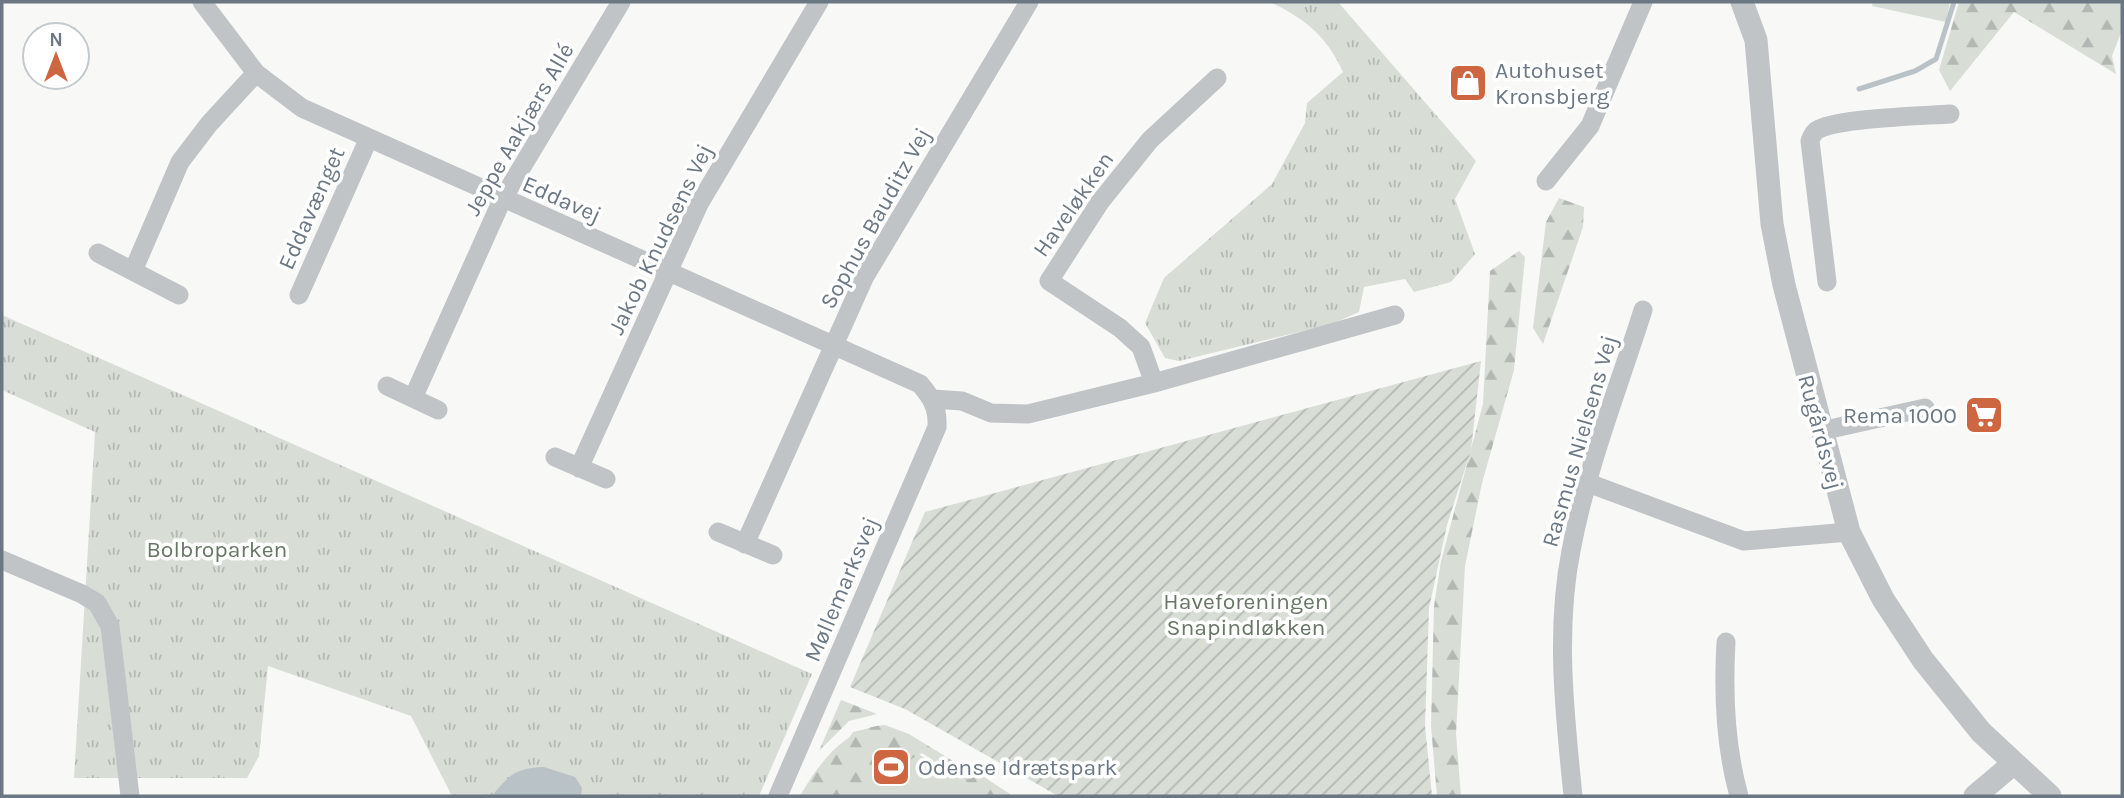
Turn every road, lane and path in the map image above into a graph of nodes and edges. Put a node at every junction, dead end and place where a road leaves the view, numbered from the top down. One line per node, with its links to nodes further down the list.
1 (202, 2): 7 (street, Eddavej)
2 (621, 2): 12 (street, Jeppe Aakjærs Allé)
3 (819, 2): 15 (street, Jakob Knudsens Vej)
4 (1029, 2): 21 (street, Sophus Bauditz Vej)
5 (1643, 2): 11 (street)
6 (1742, 2): 28 (street, Rugårdsvej)
7 (256, 73): 10 (street, Eddavej); 14 (street)
8 (1217, 78): 22 (street, Haveløkken)
9 (1950, 114): 16 (street)
10 (368, 140): 12 (street, Eddavej); 18 (street, Eddavænget)
11 (1546, 181)
12 (502, 200): 15 (street, Eddavej); 24 (street, Jeppe Aakjærs Allé)
13 (98, 253): 14 (street)
14 (133, 271): 17 (street)
15 (666, 271): 21 (street, Eddavej); 30 (street, Jakob Knudsens Vej)
16 (1828, 282)
17 (179, 295)
18 (299, 295)
19 (1643, 310): 32 (street, Rasmus Nielsens Vej)
20 (1395, 316): 22 (street)
21 (833, 345): 25 (street, Eddavej); 35 (street, Sophus Bauditz Vej)
22 (1154, 383): 25 (street)
23 (387, 386): 24 (street)
24 (413, 398): 27 (street)
25 (933, 400): 41 (street, Møllemarksvej)
26 (1925, 408): 28 (street)
27 (438, 410)
28 (1821, 431): 34 (street, Rugårdsvej)
29 (555, 457): 30 (street)
30 (579, 468): 31 (street)
31 (606, 479)
32 (1588, 483): 34 (street); 42 (street, Rasmus Nielsens Vej)
33 (718, 532): 35 (street)
34 (1849, 532): 39 (street, Rugårdsvej)
35 (745, 544): 36 (street)
36 (773, 555)
37 (2, 560): 40 (street)
38 (1726, 642): 43 (street)
39 (2013, 764): 44 (street); 45 (street, Rugårdsvej)
40 (130, 796)
41 (778, 796)
42 (1573, 796)
43 (1739, 796)
44 (1975, 796)
45 (2050, 796)

